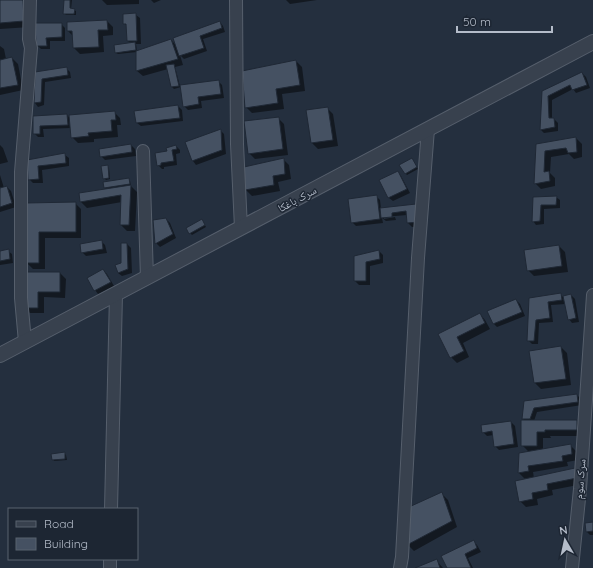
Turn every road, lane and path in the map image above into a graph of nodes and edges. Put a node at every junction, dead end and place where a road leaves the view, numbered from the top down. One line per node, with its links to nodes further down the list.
1 (30, 0): 10 (street)
2 (236, 0): 6 (street)
3 (593, 42): 4 (street, سرک باغکا)
4 (428, 130): 6 (street, سرک باغکا); 13 (street)
5 (143, 151): 7 (street)
6 (241, 228): 7 (street, سرک باغکا)
7 (147, 278): 8 (street, سرک باغکا)
8 (116, 294): 10 (street, سرک باغکا); 12 (street)
9 (593, 295): 14 (street, سرک سوم)
10 (25, 342): 11 (street, سرک باغکا)
11 (0, 355)
12 (111, 508)
13 (400, 568)
14 (572, 568)

